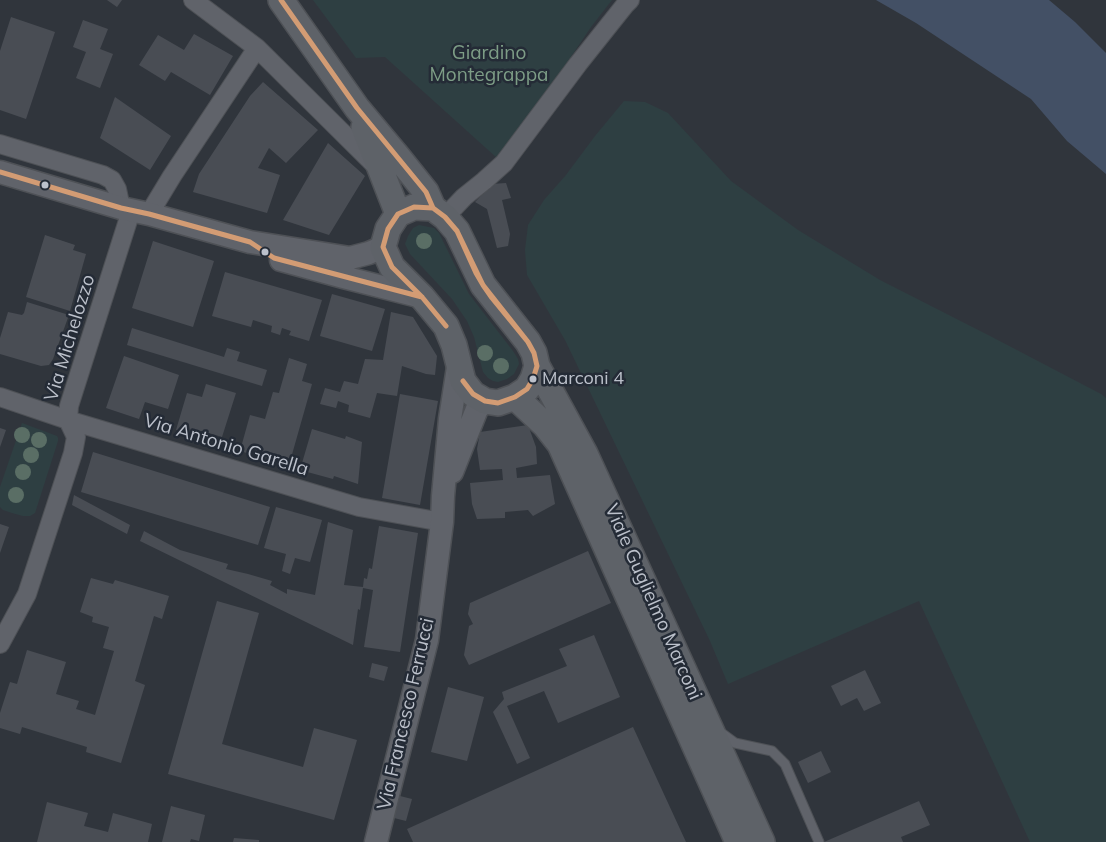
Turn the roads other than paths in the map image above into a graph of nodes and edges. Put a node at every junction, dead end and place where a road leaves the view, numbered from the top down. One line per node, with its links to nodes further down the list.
1 (193, 0): 4 (street)
2 (281, 0): 5 (main road)
3 (630, 0): 10 (street)
4 (257, 48): 8 (street); 9 (street, Via Michelozzo)
5 (357, 108): 8 (main road); 10 (main road)
6 (0, 144): 9 (street)
7 (0, 172): 9 (street)
8 (382, 172): 11 (main road)
9 (133, 211): 12 (street); 20 (street, Via Michelozzo)
10 (439, 213): 11 (main road); 16 (main road)
11 (398, 214): 13 (main road)
12 (250, 242): 13 (street); 14 (street)
13 (383, 246): 14 (main road)
14 (422, 297): 15 (main road)
15 (459, 361): 19 (main road); 21 (street, Via Francesco Ferrucci)
16 (537, 366): 18 (main road); 24 (main road, Viale Guglielmo Marconi)
17 (0, 397): 20 (street, Via Antonio Garella)
18 (515, 398): 19 (main road); 26 (main road, Viale Guglielmo Marconi)
19 (485, 401): 21 (street)
20 (68, 420): 22 (street, Via Antonio Garella); 23 (street, Via Michelozzo)
21 (443, 496): 22 (street, Via Francesco Ferrucci)
22 (442, 522): 25 (street, Via Francesco Ferrucci)
23 (0, 644)
24 (708, 724): 27 (main road, Viale Guglielmo Marconi); 28 (lane)
25 (376, 842)
26 (738, 842)
27 (762, 842)
28 (819, 842)

